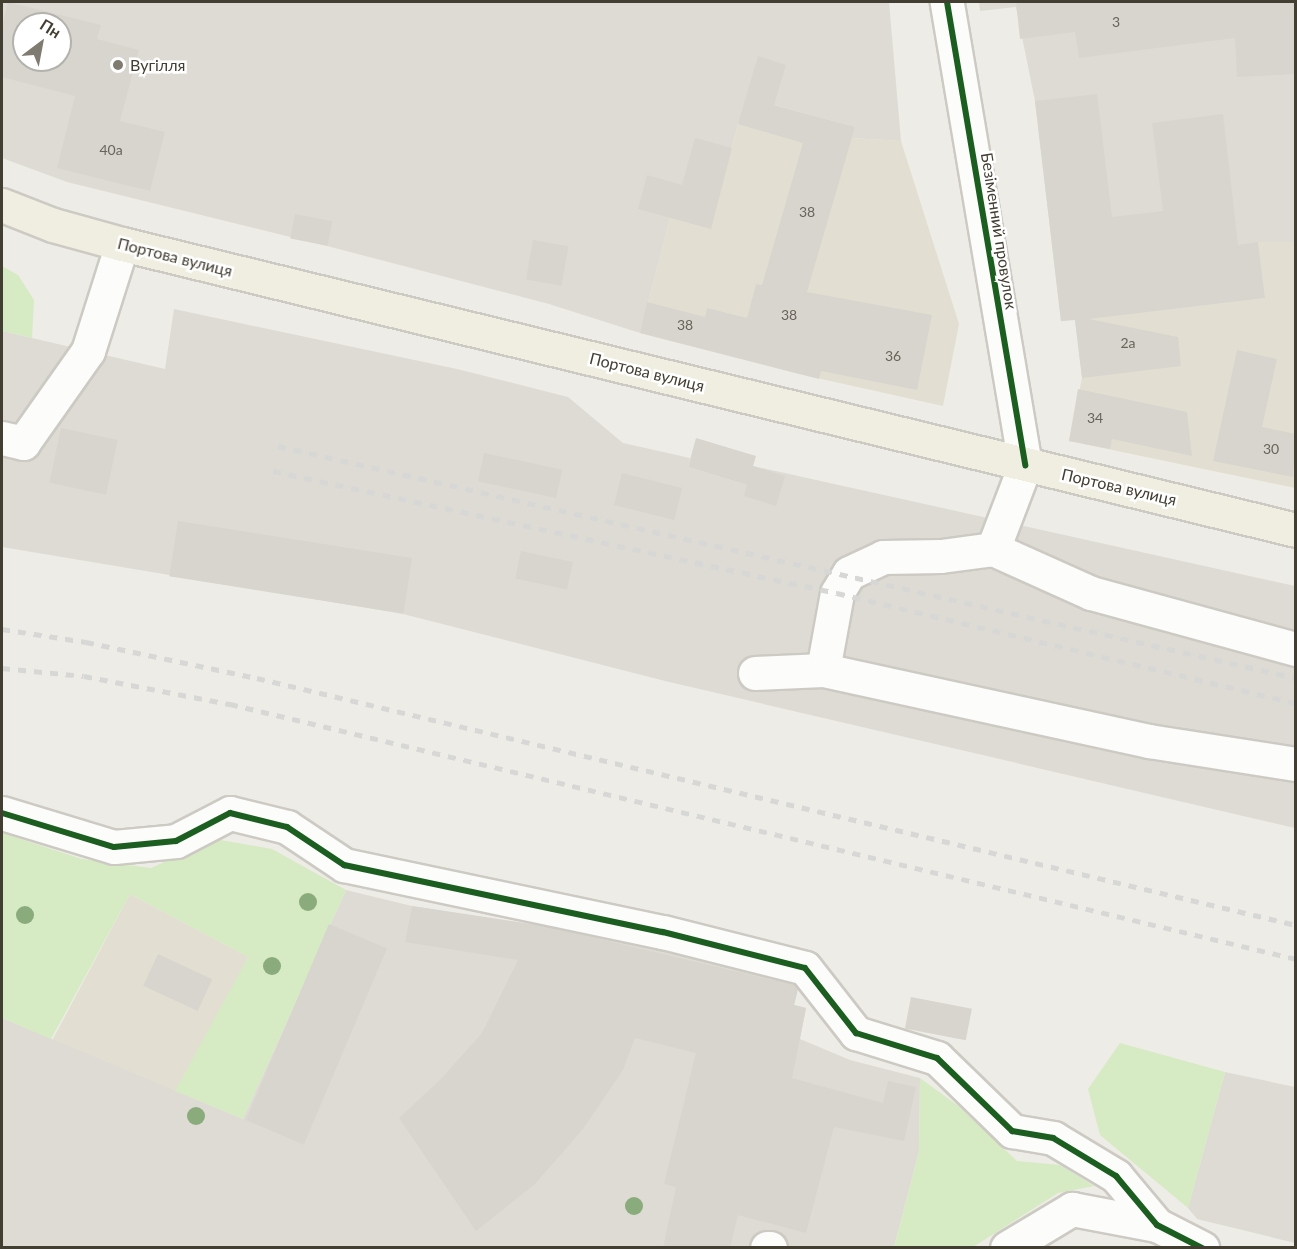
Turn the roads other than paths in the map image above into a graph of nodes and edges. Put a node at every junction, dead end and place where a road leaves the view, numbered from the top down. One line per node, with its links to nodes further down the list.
1 (947, 2): 5 (street, Безіменний провулок)
2 (2, 205): 3 (main road, Портова вулиця)
3 (122, 244): 4 (street); 5 (main road, Портова вулиця)
4 (2, 438)
5 (1025, 465): 6 (main road, Портова вулиця); 7 (street)
6 (1296, 530)
7 (993, 549): 8 (street); 9 (street)
8 (1296, 649)
9 (823, 670): 10 (street); 11 (street)
10 (755, 673)
11 (1296, 764)
12 (2, 813): 13 (street)
13 (1157, 1225): 14 (street); 15 (street)
14 (1007, 1248)
15 (1203, 1248)

